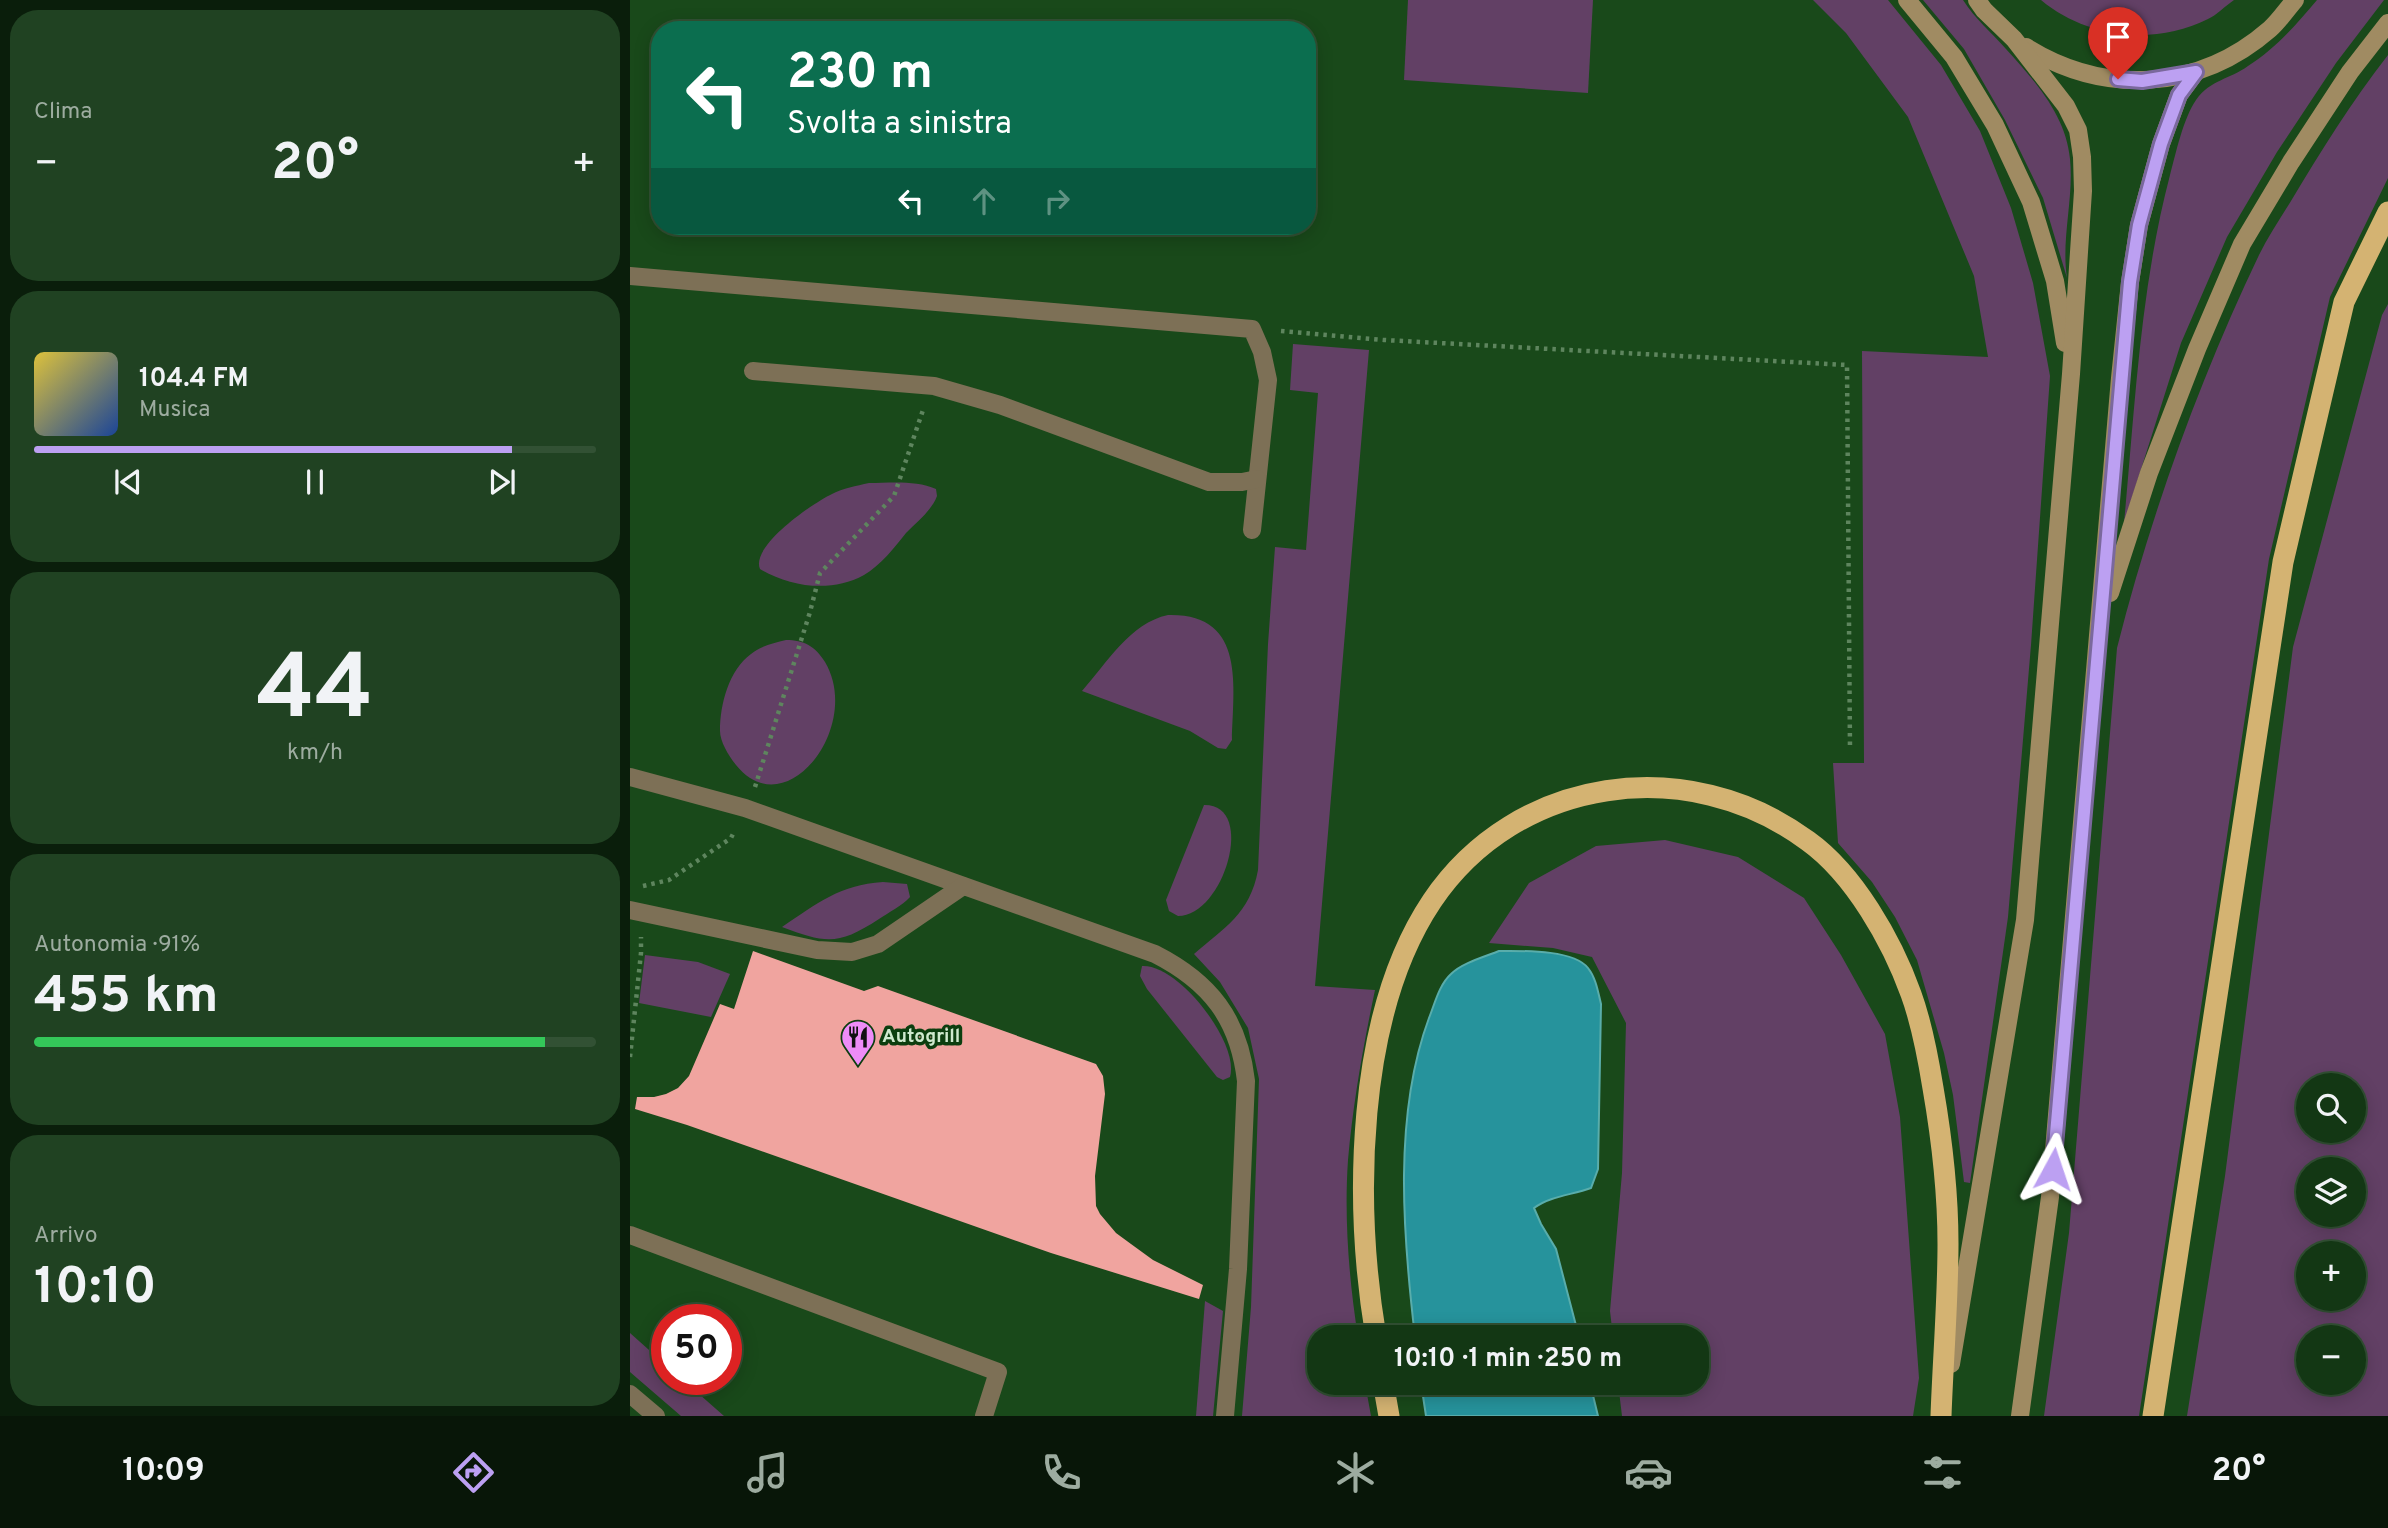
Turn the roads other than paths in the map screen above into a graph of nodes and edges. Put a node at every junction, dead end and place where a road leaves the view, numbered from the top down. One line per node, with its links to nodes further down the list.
1 (1908, 0): 10 (main road)
2 (1978, 0): 5 (main road)
3 (2295, 0): 6 (main road)
4 (2388, 23): 13 (main road)
5 (2014, 39): 6 (main road); 10 (main road)
6 (2196, 72): 13 (main road)
7 (2388, 212): 27 (highway)
8 (630, 275): 11 (lane)
9 (753, 371): 11 (lane)
10 (2071, 374): 25 (main road)
11 (1257, 479): 12 (lane)
12 (1252, 530)
13 (2098, 644): 26 (main road)
14 (630, 777): 15 (lane)
15 (963, 886): 16 (lane); 23 (lane)
16 (635, 911)
17 (630, 1235): 22 (lane)
18 (1374, 1325): 25 (highway)
19 (630, 1394): 21 (lane)
20 (1385, 1395): 24 (highway)
21 (656, 1416)
22 (984, 1416)
23 (1225, 1416)
24 (1389, 1416)
25 (1942, 1416)
26 (2020, 1416)
27 (2153, 1416)

